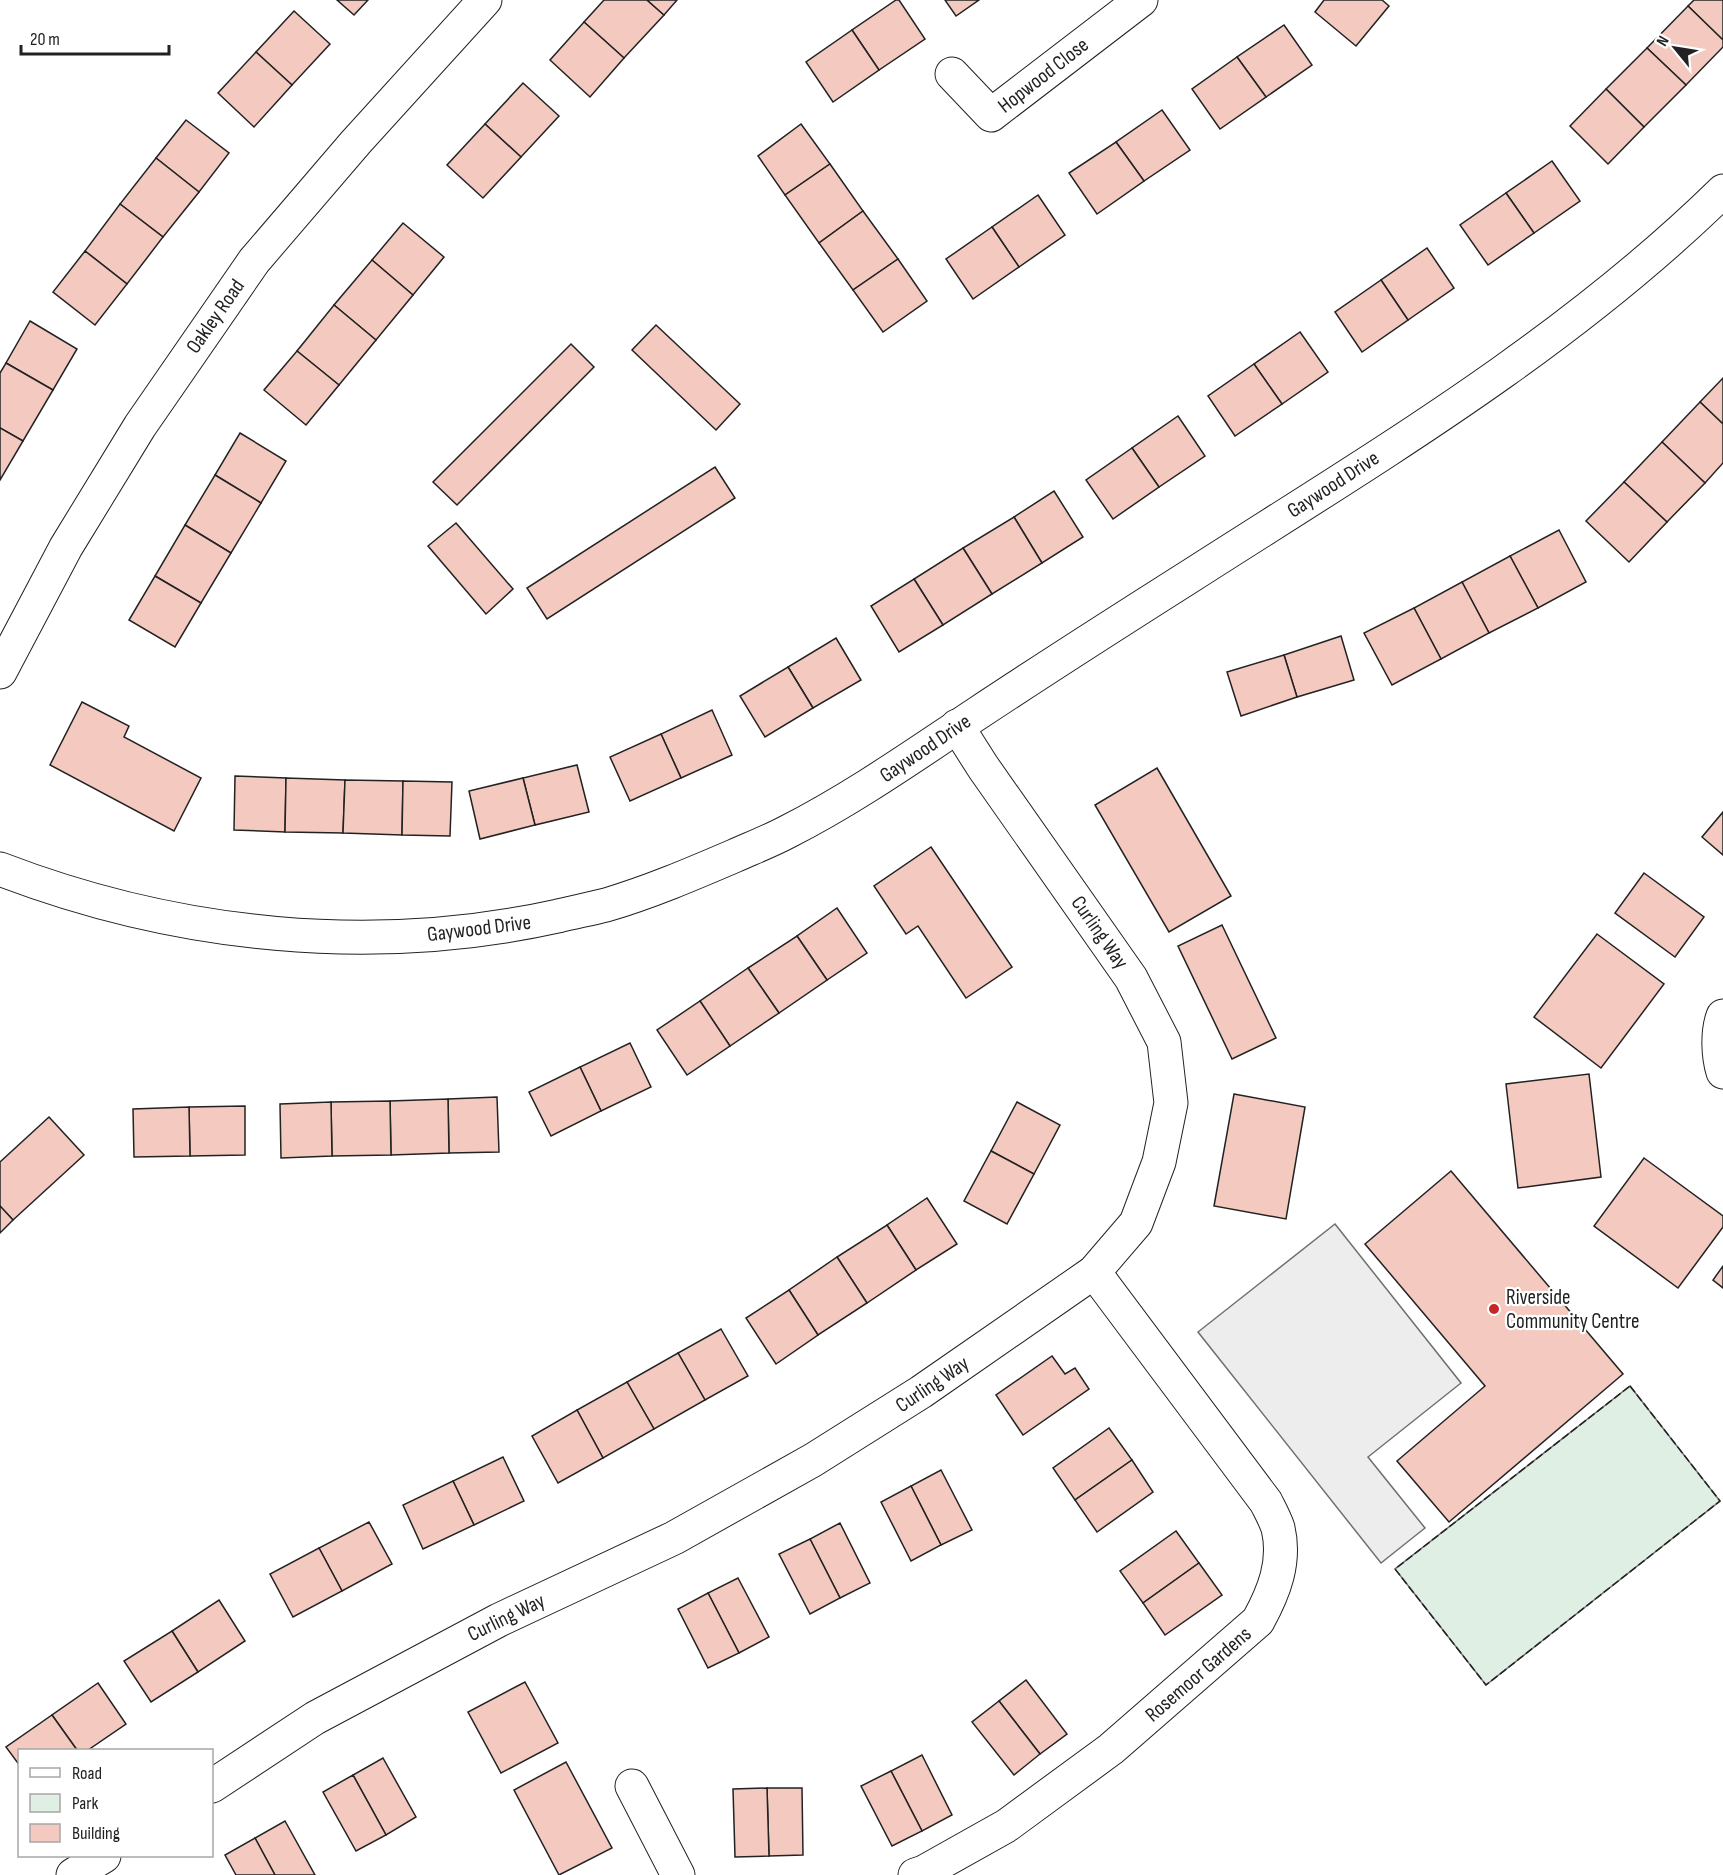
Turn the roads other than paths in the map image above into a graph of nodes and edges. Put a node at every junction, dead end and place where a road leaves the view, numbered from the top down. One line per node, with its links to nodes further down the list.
1 (485, 0): 5 (street, Oakley Road)
2 (1141, 0): 3 (street, Hopwood Close)
3 (952, 74)
4 (1723, 191): 6 (street, Gaywood Drive)
5 (0, 672)
6 (957, 726): 7 (street, Gaywood Drive); 10 (street, Curling Way)
7 (2, 876)
8 (1723, 1016): 9 (street)
9 (1723, 1072)
10 (1094, 1272): 11 (street, Curling Way); 16 (street, Rosemoor Gardens)
11 (213, 1785)
12 (632, 1786): 15 (street)
13 (102, 1857): 14 (street)
14 (74, 1875)
15 (678, 1875)
16 (915, 1875)

